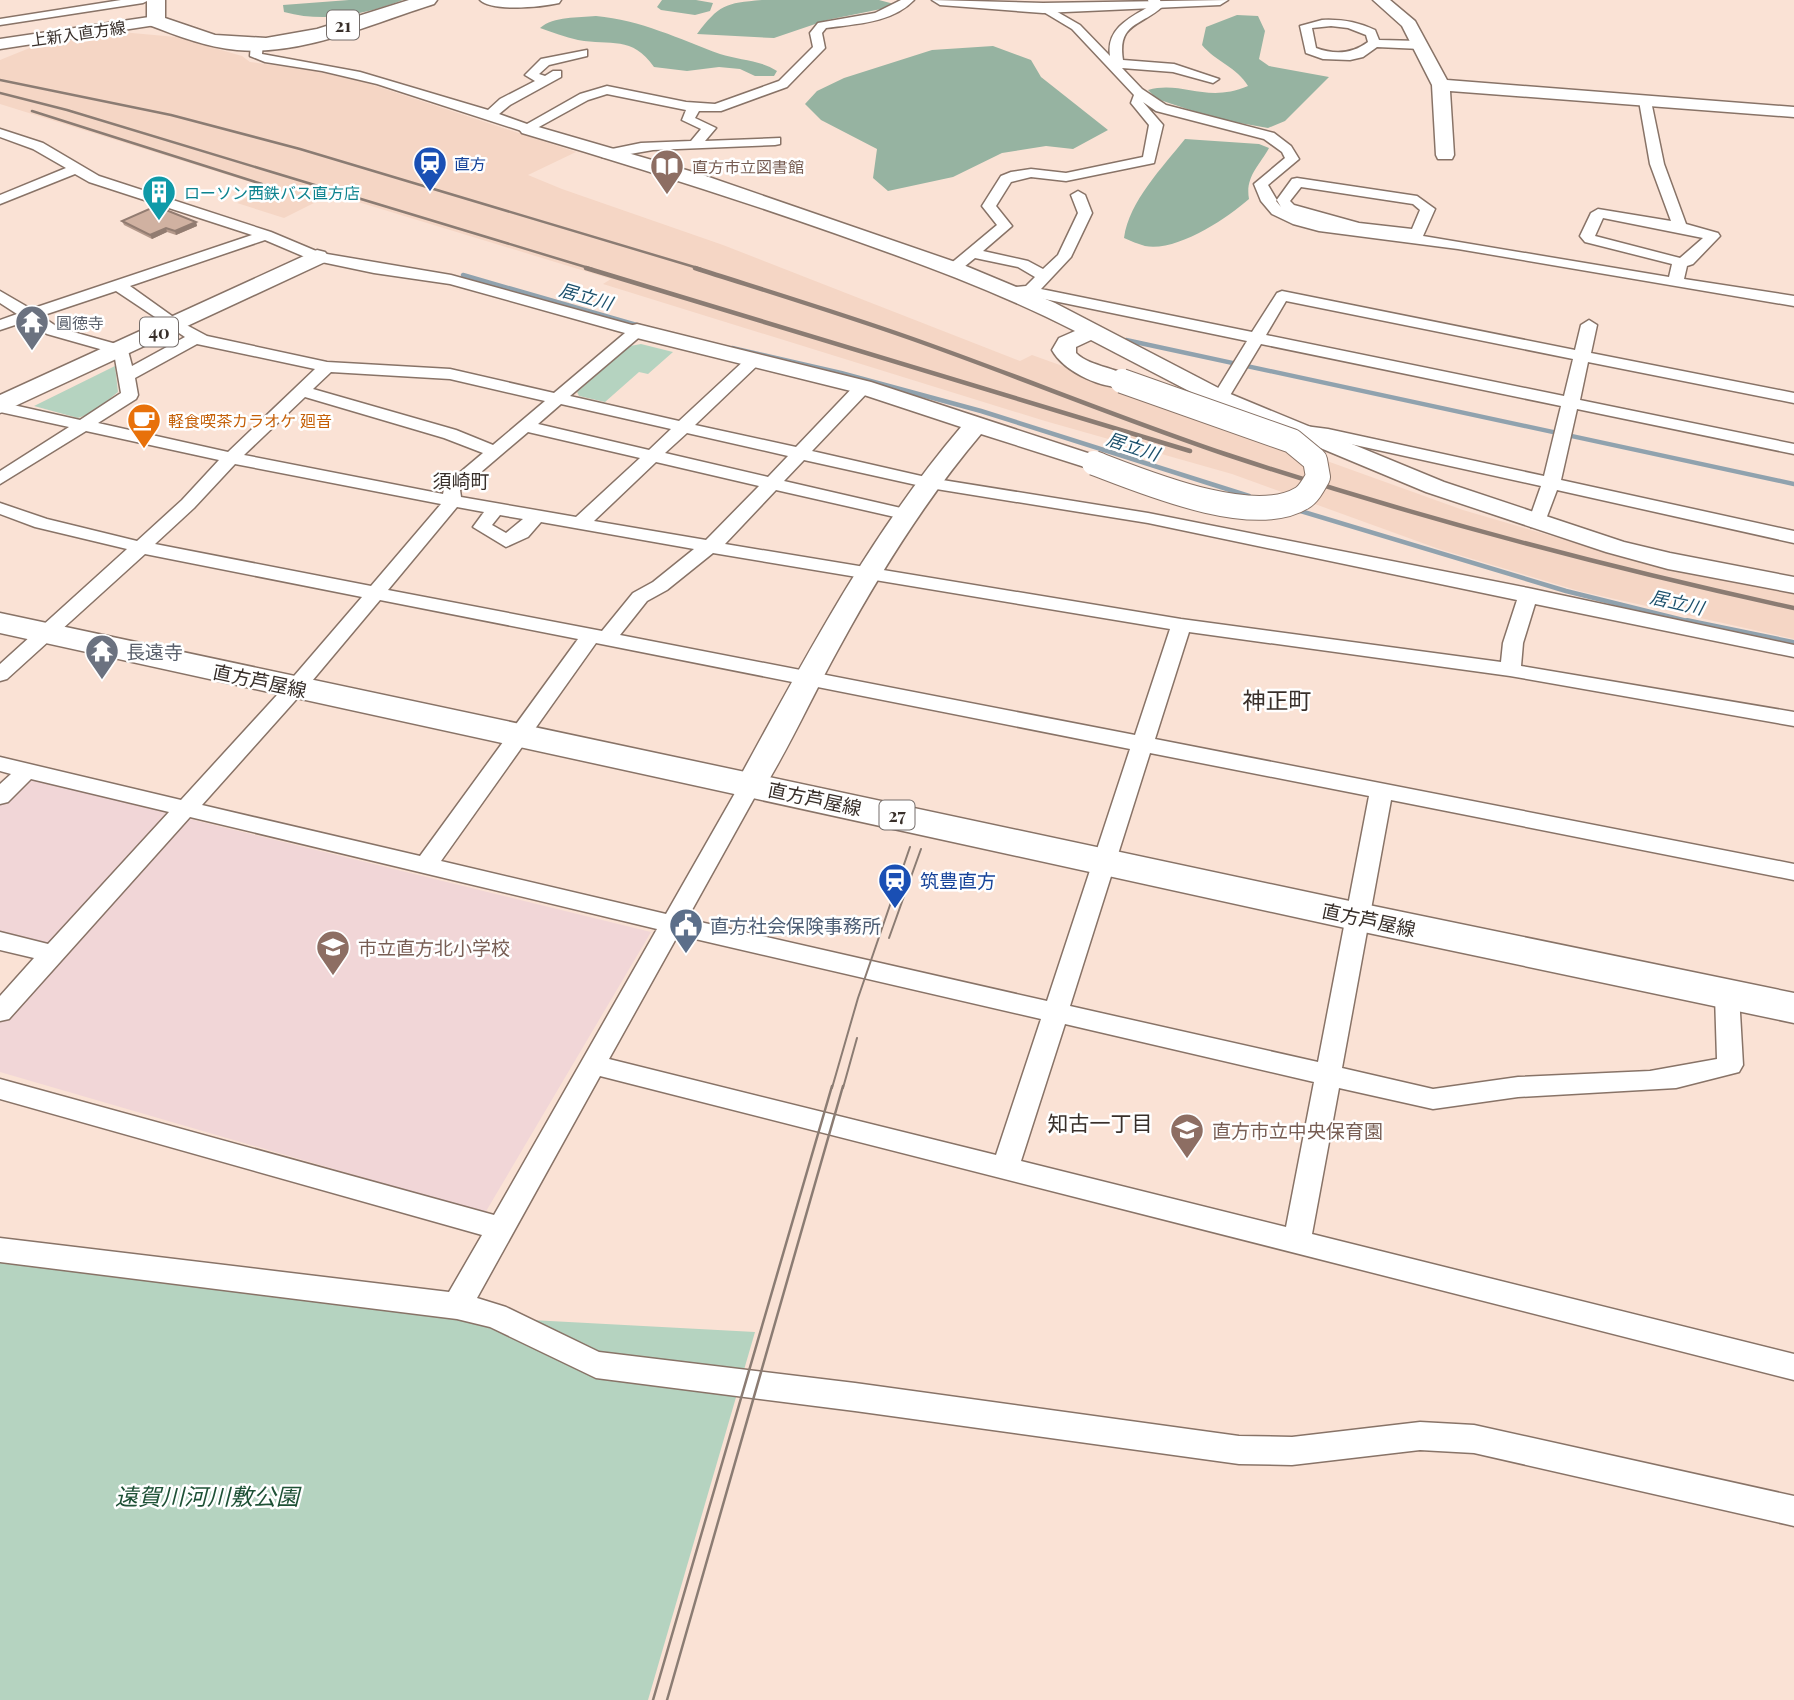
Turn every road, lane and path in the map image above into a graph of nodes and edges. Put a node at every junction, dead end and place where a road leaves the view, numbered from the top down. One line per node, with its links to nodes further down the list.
1 (143, 0): 13 (street)
2 (428, 0): 17 (main road, 21)
3 (488, 0): 4 (street)
4 (553, 0)
5 (908, 0): 27 (street)
6 (940, 0): 11 (street)
7 (1220, 0): 10 (street)
8 (1381, 0): 18 (street)
9 (34, 1): 13 (street)
10 (1150, 1): 11 (street); 20 (street)
11 (1043, 8): 20 (street)
12 (156, 13): 15 (street, 上新入直方線); 17 (main road, 21)
13 (42, 16): 14 (street)
14 (0, 22)
15 (0, 43)
16 (1374, 43): 16 (street); 18 (street)
17 (257, 44): 29 (street)
18 (1421, 45): 23 (street)
19 (583, 53): 22 (street)
20 (1117, 66): 21 (street); 24 (street)
21 (1213, 79)
22 (545, 80): 25 (street); 29 (street)
23 (1441, 85): 26 (street); 35 (street)
24 (1138, 92): 42 (street); 45 (street)
25 (584, 97): 27 (street); 30 (street)
26 (1645, 100): 28 (street); 43 (street)
27 (694, 107): 33 (street)
28 (1794, 112)
29 (491, 115): 30 (street)
30 (528, 130): 34 (street)
31 (0, 133): 36 (street)
32 (775, 141): 33 (street)
33 (694, 146): 34 (street)
34 (607, 154): 48 (street)
35 (1445, 155)
36 (75, 169): 39 (street); 44 (street)
37 (1333, 188): 40 (street); 41 (street); 41 (street)
38 (1079, 195): 49 (street)
39 (0, 200)
40 (1361, 210): 41 (street); 42 (street); 42 (street)
41 (1316, 217)
42 (1391, 219): 50 (street)
43 (1680, 227): 47 (street); 47 (street)
44 (265, 235): 46 (street); 51 (street)
45 (970, 253): 48 (street); 49 (street)
46 (317, 257): 56 (main road, 40); 59 (street)
47 (1681, 261): 50 (street)
48 (954, 268): 52 (street)
49 (1045, 277): 52 (street)
50 (1676, 282): 54 (street)
51 (117, 285): 55 (street); 56 (street)
52 (1020, 291): 60 (street); 62 (street)
53 (0, 296): 55 (street)
54 (1794, 301)
55 (28, 315): 57 (street); 63 (street)
56 (173, 324): 61 (street); 63 (main road, 40)
57 (0, 325)
58 (1588, 325): 64 (street)
59 (637, 331): 65 (street); 70 (street)
60 (1092, 331): 71 (street); 76 (street, bridge)
61 (197, 337): 66 (street); 67 (street)
62 (1257, 337): 64 (street); 71 (street); 73 (street)
63 (121, 350): 67 (street); 74 (main road, 40)
64 (1580, 355): 72 (street); 73 (street)
65 (754, 360): 68 (street); 78 (street)
66 (327, 367): 69 (street); 70 (street)
67 (127, 376): 75 (street)
68 (863, 387): 76 (street); 82 (street)
69 (302, 391): 81 (street); 84 (street)
70 (559, 398): 77 (street); 78 (street)
71 (1220, 398): 79 (street)
72 (1794, 398)
73 (1571, 402): 80 (street); 86 (street)
74 (0, 406): 75 (street)
75 (87, 425): 84 (street); 85 (street)
76 (976, 425): 88 (street)
77 (525, 426): 81 (street); 83 (street)
78 (685, 426): 82 (street); 83 (street)
79 (1297, 430): 86 (street); 94 (street)
80 (1794, 449)
81 (493, 451): 89 (street)
82 (802, 454): 87 (street); 88 (street)
83 (653, 456): 87 (street); 95 (street)
84 (232, 458): 89 (street); 97 (street)
85 (0, 479)
86 (1549, 482): 94 (street); 96 (street)
87 (773, 483): 92 (street); 98 (street)
88 (930, 483): 92 (street); 102 (street)
89 (453, 501): 91 (street); 101 (street)
90 (0, 508): 97 (street)
91 (495, 509): 93 (street); 93 (street)
92 (908, 514): 99 (street)
93 (536, 516): 95 (street)
94 (1537, 523): 100 (street)
95 (580, 524): 98 (street)
96 (1794, 537)
97 (140, 547): 101 (street); 105 (street)
98 (710, 547): 99 (street); 106 (street)
99 (869, 575): 104 (street); 110 (street)
100 (1794, 585)
101 (379, 592): 106 (street); 111 (street)
102 (1528, 594): 107 (street); 108 (street)
103 (0, 623): 105 (main road, 直方芦屋線 / 27)
104 (1181, 625): 108 (street); 114 (street)
105 (47, 633): 109 (street); 111 (main road, 直方芦屋線 / 27)
106 (600, 636): 110 (street); 113 (street)
107 (1794, 651)
108 (1510, 670): 112 (street)
109 (0, 675)
110 (809, 678): 114 (street); 117 (street)
111 (295, 688): 113 (main road, 直方芦屋線 / 27); 120 (street)
112 (1794, 719)
113 (519, 736): 117 (main road, 直方芦屋線 / 27); 122 (street)
114 (1143, 745): 118 (street); 121 (street)
115 (0, 764): 116 (street)
116 (27, 770): 119 (street); 120 (street)
117 (751, 784): 121 (main road, 直方芦屋線 / 27); 125 (street)
118 (1381, 793): 123 (street); 124 (street)
119 (0, 797)
120 (185, 810): 122 (street); 127 (street)
121 (1105, 860): 124 (main road, 直方芦屋線 / 27); 131 (street)
122 (426, 865): 125 (street)
123 (1794, 872)
124 (1359, 917): 128 (main road, 直方芦屋線 / 27); 133 (street)
125 (674, 925): 131 (street); 132 (street)
126 (0, 941): 127 (street)
127 (52, 954): 130 (street)
128 (1727, 995): 129 (main road, 直方芦屋線 / 27); 133 (street)
129 (1794, 1008)
130 (0, 1012)
131 (1055, 1013): 133 (street); 135 (street)
132 (594, 1065): 135 (street); 136 (street)
133 (1328, 1074): 137 (street)
134 (0, 1089): 136 (street)
135 (1006, 1167): 137 (street)
136 (500, 1228): 139 (street)
137 (1297, 1241): 140 (street)
138 (0, 1250): 139 (street)
139 (457, 1306): 141 (street)
140 (1794, 1367)
141 (1794, 1511)

